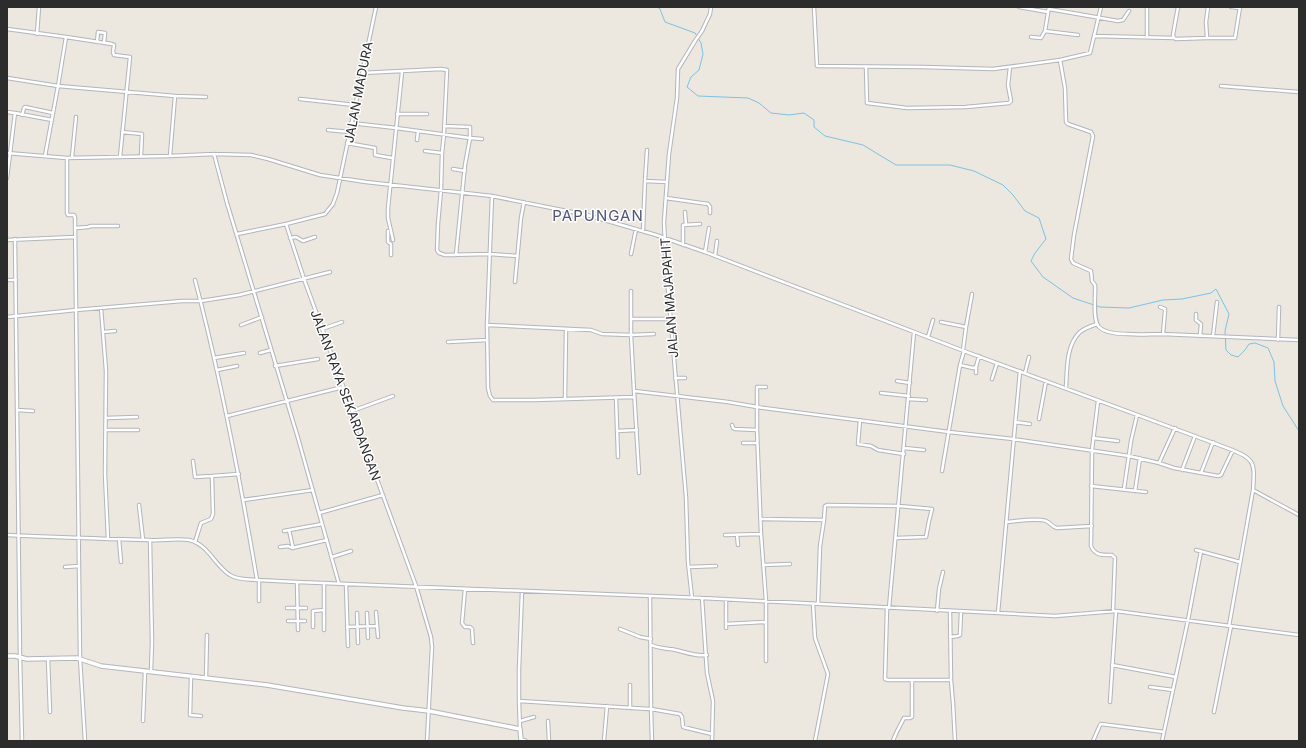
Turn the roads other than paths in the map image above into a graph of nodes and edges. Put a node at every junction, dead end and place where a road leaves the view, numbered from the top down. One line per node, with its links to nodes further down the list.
1 (39, 7): 17 (street)
2 (376, 7): 31 (street, JALAN MADURA)
3 (711, 7): 78 (street, JALAN MAJAPAHIT)
4 (814, 7): 29 (street)
5 (1019, 7): 12 (street)
6 (1101, 7): 14 (street)
7 (1147, 7): 22 (street)
8 (1178, 7): 23 (street)
9 (1208, 7): 24 (street)
10 (1231, 7): 11 (street)
11 (1240, 8): 24 (street)
12 (1048, 9): 14 (street); 16 (street)
13 (1129, 11): 14 (street)
14 (1099, 17): 19 (street)
15 (7, 29): 17 (street)
16 (1045, 31): 18 (street); 21 (street)
17 (37, 34): 20 (street)
18 (1078, 35)
19 (1095, 36): 22 (street); 27 (street)
20 (66, 37): 25 (street); 33 (street)
21 (1031, 37)
22 (1147, 37): 23 (street)
23 (1174, 38): 24 (street)
24 (1207, 38)
25 (97, 42): 26 (street); 26 (street)
26 (104, 43): 35 (street)
27 (1060, 60): 28 (street); 137 (street)
28 (1010, 66): 29 (street); 29 (street)
29 (866, 67)
30 (402, 72): 31 (street); 44 (street); 50 (street)
31 (362, 73): 40 (street, JALAN MADURA)
32 (7, 78): 33 (street)
33 (58, 86): 35 (street); 43 (street)
34 (1221, 86): 36 (street)
35 (127, 91): 37 (street); 54 (street)
36 (1299, 92)
37 (175, 96): 38 (street); 69 (street)
38 (206, 97)
39 (300, 99): 40 (street)
40 (355, 105): 49 (street, JALAN MADURA)
41 (7, 112): 42 (street)
42 (15, 113): 46 (street); 63 (street)
43 (53, 113): 46 (street); 48 (street)
44 (397, 114): 45 (street); 51 (street)
45 (427, 114)
46 (22, 115): 48 (street)
47 (76, 117): 71 (street)
48 (52, 120): 66 (street)
49 (351, 123): 51 (street); 55 (street, JALAN MADURA)
50 (444, 126): 56 (street); 57 (street)
51 (396, 128): 53 (street); 72 (street)
52 (328, 130): 55 (street)
53 (418, 131): 56 (street); 58 (street)
54 (122, 132): 67 (street); 68 (street)
55 (350, 132): 60 (street, JALAN MADURA)
56 (444, 134): 57 (street); 64 (street)
57 (470, 138): 59 (street); 74 (street)
58 (417, 140)
59 (482, 140)
60 (347, 143): 72 (street); 76 (street, JALAN MADURA)
61 (647, 150): 77 (street)
62 (425, 151): 64 (street)
63 (8, 153): 66 (street); 75 (street)
64 (442, 153): 80 (street)
65 (214, 154): 69 (street); 76 (street); 96 (street)
66 (44, 156): 70 (street)
67 (120, 156): 68 (street); 71 (street)
68 (141, 156): 69 (street)
69 (170, 156)
70 (67, 158): 71 (street); 91 (street)
71 (72, 158)
72 (392, 158): 79 (street)
73 (453, 169): 74 (street)
74 (465, 171): 81 (street)
75 (7, 178)
76 (341, 178): 79 (street); 87 (street)
77 (645, 181): 78 (street); 95 (street)
78 (667, 182): 83 (street, JALAN MAJAPAHIT)
79 (390, 184): 80 (street); 103 (street)
80 (441, 190): 81 (street); 110 (street)
81 (463, 192): 82 (street); 110 (street)
82 (492, 196): 84 (street); 107 (street)
83 (666, 198): 86 (street); 100 (street, JALAN MAJAPAHIT)
84 (524, 202): 93 (street); 111 (street)
85 (685, 212): 89 (street)
86 (710, 213)
87 (286, 224): 96 (street); 99 (street, JALAN RAYA SEKARDANGAN)
88 (700, 224): 89 (street)
89 (686, 225): 105 (street)
90 (118, 226): 91 (street)
91 (76, 228): 97 (street)
92 (709, 228): 106 (street)
93 (636, 229): 95 (street); 108 (street)
94 (388, 230): 109 (street)
95 (643, 231): 100 (street)
96 (237, 234): 119 (street)
97 (75, 237): 101 (street); 127 (street)
98 (315, 237): 99 (street)
99 (290, 238): 114 (street, JALAN RAYA SEKARDANGAN)
100 (665, 238): 105 (street); 133 (street, JALAN MAJAPAHIT)
101 (15, 239): 102 (street); 116 (street)
102 (7, 240)
103 (393, 240)
104 (717, 241): 112 (street)
105 (683, 245): 106 (street)
106 (705, 252): 112 (street)
107 (490, 254): 110 (street); 111 (street); 139 (street)
108 (631, 254)
109 (391, 255)
110 (456, 255)
111 (517, 256): 118 (street)
112 (715, 256): 145 (street)
113 (330, 272): 114 (street)
114 (304, 279): 119 (street); 141 (street, JALAN RAYA SEKARDANGAN)
115 (7, 280): 116 (street)
116 (16, 280): 129 (street)
117 (195, 280): 122 (street)
118 (515, 282)
119 (254, 291): 122 (street); 131 (street)
120 (631, 291): 132 (street)
121 (972, 294): 140 (street)
122 (201, 301): 126 (street); 161 (street)
123 (1217, 302): 150 (street)
124 (1160, 307): 148 (street)
125 (1279, 307): 153 (street)
126 (101, 308): 127 (street); 144 (street)
127 (76, 310): 129 (street); 261 (street)
128 (1196, 314): 149 (street)
129 (16, 316): 130 (street); 194 (street)
130 (7, 317)
131 (262, 318): 138 (street); 156 (street)
132 (631, 319): 133 (street); 146 (street)
133 (670, 319): 173 (street, JALAN MAJAPAHIT)
134 (933, 320): 151 (street)
135 (342, 322): 141 (street)
136 (940, 322): 140 (street)
137 (1097, 324): 148 (street); 181 (street)
138 (241, 325)
139 (487, 325): 142 (street); 152 (street)
140 (966, 327): 157 (street)
141 (322, 329): 179 (street, JALAN RAYA SEKARDANGAN)
142 (566, 329): 146 (street); 189 (street)
143 (115, 331): 144 (street)
144 (103, 332): 200 (street)
145 (914, 332): 151 (street); 178 (street)
146 (631, 334): 147 (street); 182 (street)
147 (654, 334)
148 (1163, 334): 149 (street)
149 (1200, 336): 150 (street)
150 (1213, 336): 153 (street)
151 (928, 337): 157 (street)
152 (487, 340): 155 (street); 189 (street)
153 (1278, 340): 154 (street)
154 (1299, 340)
155 (448, 342)
156 (271, 350): 159 (street); 167 (street)
157 (964, 351): 160 (street); 165 (street)
158 (244, 353): 161 (street)
159 (260, 353)
160 (979, 356): 164 (street); 168 (street)
161 (214, 358): 169 (street)
162 (1029, 358): 172 (street)
163 (318, 359): 167 (street)
164 (997, 363): 170 (street); 175 (street)
165 (960, 365): 168 (street); 213 (street)
166 (236, 366): 169 (street)
167 (275, 366): 191 (street)
168 (976, 367): 171 (street)
169 (217, 370): 198 (street)
170 (1020, 371): 172 (street); 203 (street)
171 (976, 373)
172 (1025, 373): 177 (street)
173 (675, 378): 174 (street); 184 (street, JALAN MAJAPAHIT)
174 (685, 378)
175 (992, 378)
176 (897, 381): 178 (street)
177 (1046, 381): 181 (street); 201 (street)
178 (910, 383): 187 (street)
179 (343, 387): 191 (street); 196 (street, JALAN RAYA SEKARDANGAN)
180 (766, 387): 193 (street)
181 (1066, 388): 192 (street)
182 (634, 391): 184 (street); 186 (street)
183 (881, 393): 187 (street)
184 (676, 395): 193 (street); 283 (street, JALAN MAJAPAHIT)
185 (393, 396): 196 (street)
186 (634, 397): 188 (street); 211 (street)
187 (908, 397): 190 (street); 206 (street)
188 (616, 398): 189 (street); 210 (street)
189 (565, 399)
190 (926, 400)
191 (287, 401): 198 (street); 239 (street)
192 (1098, 401): 197 (street); 215 (street)
193 (757, 407): 202 (street); 212 (street)
194 (17, 410): 195 (street); 259 (street)
195 (33, 411)
196 (352, 411): 243 (street, JALAN RAYA SEKARDANGAN)
197 (1137, 415): 207 (street); 226 (street)
198 (228, 416): 235 (street)
199 (137, 417): 200 (street)
200 (106, 418): 208 (street)
201 (1040, 419)
202 (860, 420): 206 (street); 225 (street)
203 (1015, 422): 204 (street); 216 (street)
204 (1030, 424)
205 (732, 425): 212 (street)
206 (906, 426): 213 (street); 221 (street)
207 (1175, 428): 214 (street); 230 (street)
208 (106, 430): 209 (street); 263 (street)
209 (138, 430)
210 (617, 430): 211 (street); 227 (street)
211 (637, 430): 233 (street)
212 (757, 430): 220 (street)
213 (949, 432): 216 (street); 232 (street)
214 (1195, 436): 218 (street); 231 (street)
215 (1093, 438): 217 (street); 223 (street)
216 (1013, 439): 223 (street); 251 (street)
217 (1118, 441)
218 (1213, 442): 224 (street); 234 (street)
219 (743, 443): 220 (street)
220 (758, 443): 249 (street)
221 (904, 448): 222 (street); 225 (street)
222 (924, 450)
223 (1092, 450): 226 (street); 237 (street)
224 (1233, 450): 234 (street); 240 (street)
225 (904, 454): 246 (street)
226 (1129, 456): 228 (street); 238 (street)
227 (618, 457)
228 (1140, 458): 230 (street); 241 (street)
229 (193, 461): 236 (street)
230 (1159, 463): 231 (street)
231 (1182, 470): 234 (street)
232 (942, 471)
233 (639, 473)
234 (1201, 473)
235 (239, 474): 236 (street); 244 (street)
236 (212, 476): 268 (street)
237 (1091, 486): 238 (street); 253 (street)
238 (1124, 489): 241 (street)
239 (313, 490): 244 (street); 247 (street)
240 (1253, 490): 248 (street); 277 (street)
241 (1135, 491): 242 (street)
242 (1146, 492)
243 (383, 495): 247 (street); 290 (street, JALAN RAYA SEKARDANGAN)
244 (243, 500): 285 (street)
245 (139, 505): 265 (street)
246 (899, 506): 250 (street); 262 (street); 262 (street)
247 (319, 513): 252 (street)
248 (1299, 516)
249 (761, 519): 250 (street); 257 (street)
250 (824, 520): 300 (street)
251 (1007, 522): 253 (street); 313 (street)
252 (322, 524): 254 (street); 267 (street)
253 (1092, 526): 308 (street)
254 (289, 530): 255 (street); 271 (street)
255 (284, 531)
256 (738, 534): 257 (street); 260 (street); 269 (street)
257 (761, 534): 279 (street)
258 (7, 535): 259 (street)
259 (19, 535): 261 (street); 342 (street)
260 (725, 535)
261 (79, 538): 263 (street); 280 (street)
262 (896, 538): 304 (street)
263 (108, 539): 264 (street)
264 (119, 539): 265 (street); 276 (street)
265 (143, 540): 266 (street)
266 (150, 540): 268 (street); 348 (street)
267 (327, 540): 271 (street); 275 (street)
268 (195, 542): 285 (street)
269 (738, 545)
270 (280, 547): 271 (street)
271 (293, 548)
272 (1196, 550): 274 (street)
273 (351, 551): 275 (street)
274 (1201, 551): 277 (street); 314 (street)
275 (332, 557): 288 (street)
276 (121, 562)
277 (1240, 562): 322 (street)
278 (790, 564): 279 (street)
279 (763, 565): 298 (street)
280 (80, 566): 282 (street); 344 (street)
281 (716, 566): 283 (street)
282 (65, 567)
283 (689, 567): 294 (street, JALAN MAJAPAHIT)
284 (943, 572): 306 (street)
285 (258, 580): 286 (street); 297 (street)
286 (297, 582): 287 (street); 302 (street)
287 (324, 583): 288 (street); 305 (street)
288 (339, 584): 289 (street)
289 (346, 584): 290 (street); 324 (street)
290 (416, 586): 291 (street); 362 (street, JALAN RAYA SEKARDANGAN)
291 (465, 588): 292 (street); 337 (street)
292 (522, 591): 293 (street); 357 (street)
293 (650, 597): 294 (street); 335 (street)
294 (692, 598): 295 (street)
295 (702, 598): 296 (street); 340 (street)
296 (726, 600): 298 (street); 319 (street)
297 (259, 601)
298 (766, 601): 299 (street); 318 (street)
299 (813, 604): 300 (street); 381 (street)
300 (818, 604): 304 (street)
301 (287, 608): 302 (street)
302 (298, 608): 303 (street); 316 (street)
303 (306, 608)
304 (888, 608): 306 (street); 352 (street)
305 (324, 610): 323 (street); 329 (street)
306 (937, 611): 307 (street)
307 (950, 611): 310 (street); 333 (street)
308 (1115, 611): 313 (street); 314 (street); 346 (street)
309 (376, 612): 321 (street)
310 (961, 612): 313 (street); 333 (street)
311 (357, 613): 325 (street)
312 (367, 613): 320 (street)
313 (998, 613)
314 (1188, 620): 322 (street); 350 (street)
315 (288, 621): 316 (street)
316 (298, 621): 317 (street); 328 (street)
317 (305, 621)
318 (766, 622): 319 (street); 345 (street)
319 (726, 624): 326 (street)
320 (368, 626): 321 (street); 325 (street); 334 (street)
321 (377, 626): 332 (street)
322 (1230, 626): 331 (street); 364 (street)
323 (313, 627)
324 (347, 627): 325 (street); 339 (street)
325 (358, 627): 336 (street)
326 (726, 628)
327 (620, 629): 335 (street)
328 (298, 630)
329 (324, 630)
330 (207, 635): 351 (street)
331 (1299, 635)
332 (378, 637)
333 (950, 637): 353 (street)
334 (368, 638)
335 (651, 639): 338 (street)
336 (358, 643)
337 (473, 643)
338 (651, 645): 340 (street); 361 (street)
339 (348, 646)
340 (706, 655): 372 (street)
341 (7, 656): 342 (street)
342 (20, 657): 343 (street); 373 (street)
343 (48, 658): 344 (street); 363 (street)
344 (80, 658): 347 (street); 374 (street)
345 (766, 660)
346 (1112, 664): 350 (street); 358 (street)
347 (145, 671): 348 (street); 367 (street)
348 (151, 671): 349 (street)
349 (191, 677): 351 (street); 365 (street)
350 (1176, 677): 356 (street)
351 (206, 678): 362 (street)
352 (912, 680): 353 (street); 382 (street)
353 (951, 680): 383 (street)
354 (630, 685): 360 (street)
355 (1150, 687): 356 (street)
356 (1173, 690): 371 (street)
357 (519, 702): 359 (street); 368 (street)
358 (1110, 702)
359 (607, 706): 360 (street); 378 (street)
360 (630, 708): 361 (street)
361 (651, 709): 372 (street); 379 (street)
362 (429, 711): 370 (street); 375 (street, JALAN RAYA SEKARDANGAN)
363 (50, 712)
364 (1214, 712)
365 (201, 716)
366 (534, 717): 368 (street)
367 (143, 721)
368 (520, 721): 370 (street)
369 (548, 721): 377 (street)
370 (520, 729): 376 (street)
371 (1164, 732): 384 (street); 385 (street)
372 (712, 734): 380 (street)
373 (22, 741)
374 (85, 741)
375 (427, 741)
376 (522, 741)
377 (549, 741)
378 (604, 741)
379 (652, 741)
380 (712, 741)
381 (815, 741)
382 (893, 741)
383 (954, 741)
384 (1093, 741)
385 (1162, 741)

